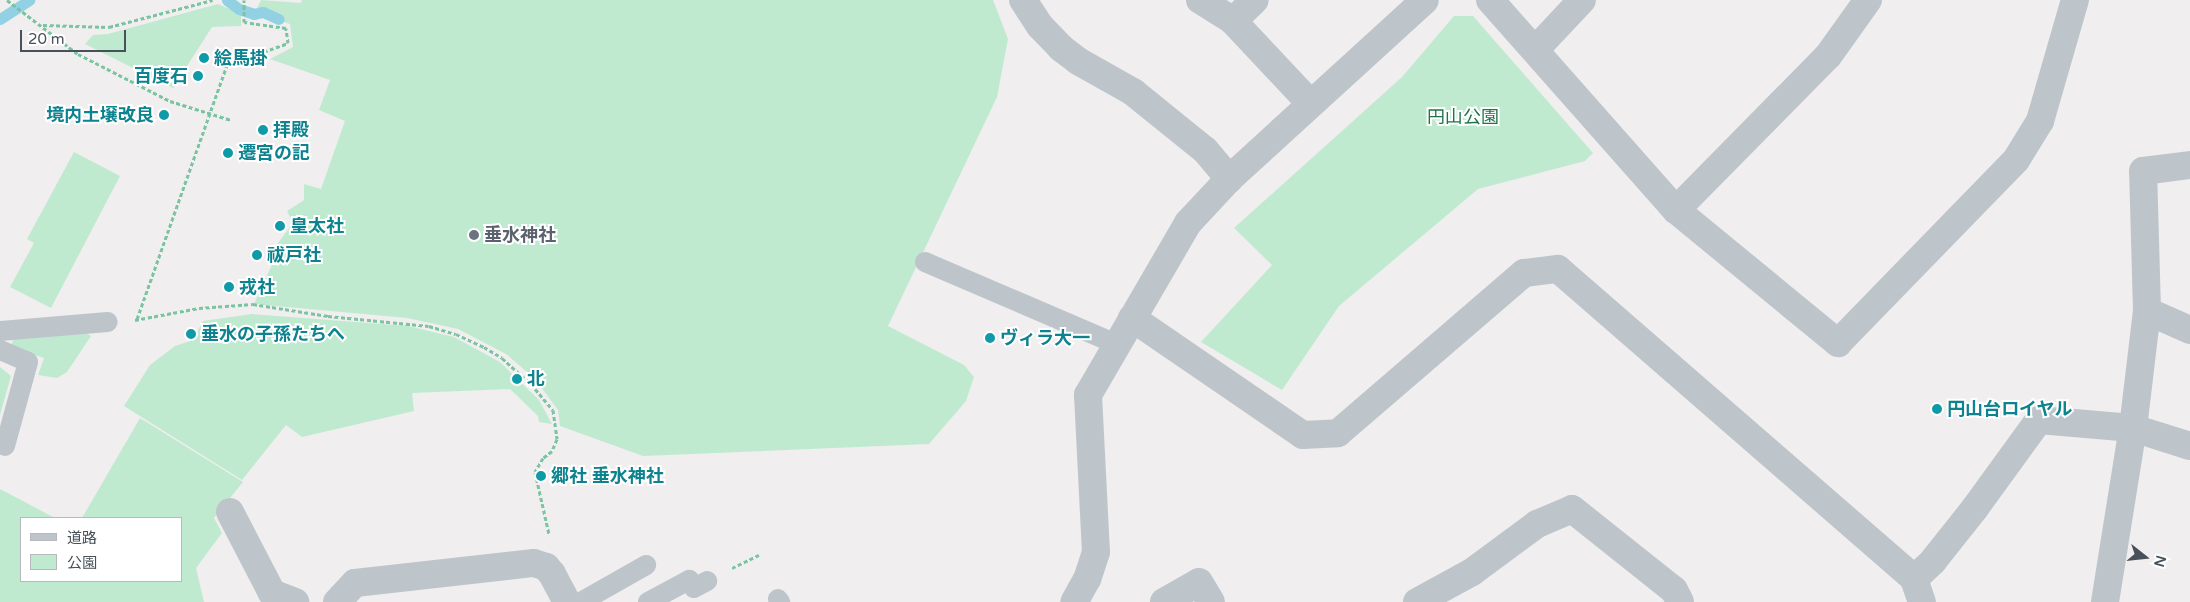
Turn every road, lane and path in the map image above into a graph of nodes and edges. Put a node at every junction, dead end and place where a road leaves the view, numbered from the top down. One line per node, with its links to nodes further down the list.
1 (7, 0): 13 (path)
2 (213, 0): 13 (path)
3 (244, 0): 16 (path)
4 (1023, 0): 19 (street)
5 (1200, 0): 12 (street)
6 (1255, 0): 12 (street)
7 (1425, 0): 15 (street)
8 (1490, 0): 14 (street)
9 (1582, 0): 14 (street)
10 (1868, 0): 20 (street)
11 (2075, 0): 20 (street)
12 (1233, 21): 15 (street)
13 (42, 25): 16 (path)
14 (1536, 49): 20 (street)
15 (1310, 104): 19 (street)
16 (211, 114): 17 (path); 24 (path)
17 (231, 120)
18 (2190, 165): 22 (street)
19 (1229, 179): 23 (street)
20 (1676, 210)
21 (925, 262): 28 (lane)
22 (2147, 311): 26 (street); 30 (street)
23 (1132, 318): 28 (street); 37 (street)
24 (137, 320): 25 (path); 35 (path)
25 (108, 322): 27 (lane)
26 (2190, 330)
27 (0, 331)
28 (1116, 344): 43 (street)
29 (0, 350): 31 (lane)
30 (2133, 428): 32 (street); 37 (street); 48 (street)
31 (5, 446)
32 (2190, 446)
33 (230, 512): 38 (street)
34 (646, 565): 41 (lane)
35 (546, 567): 39 (street); 40 (street)
36 (707, 581): 42 (lane)
37 (1918, 590)
38 (295, 602)
39 (337, 602)
40 (567, 602)
41 (581, 602)
42 (648, 602)
43 (1074, 602)
44 (1164, 602): 45 (street)
45 (1211, 602)
46 (1417, 602): 47 (street)
47 (1680, 602)
48 (2105, 602)

